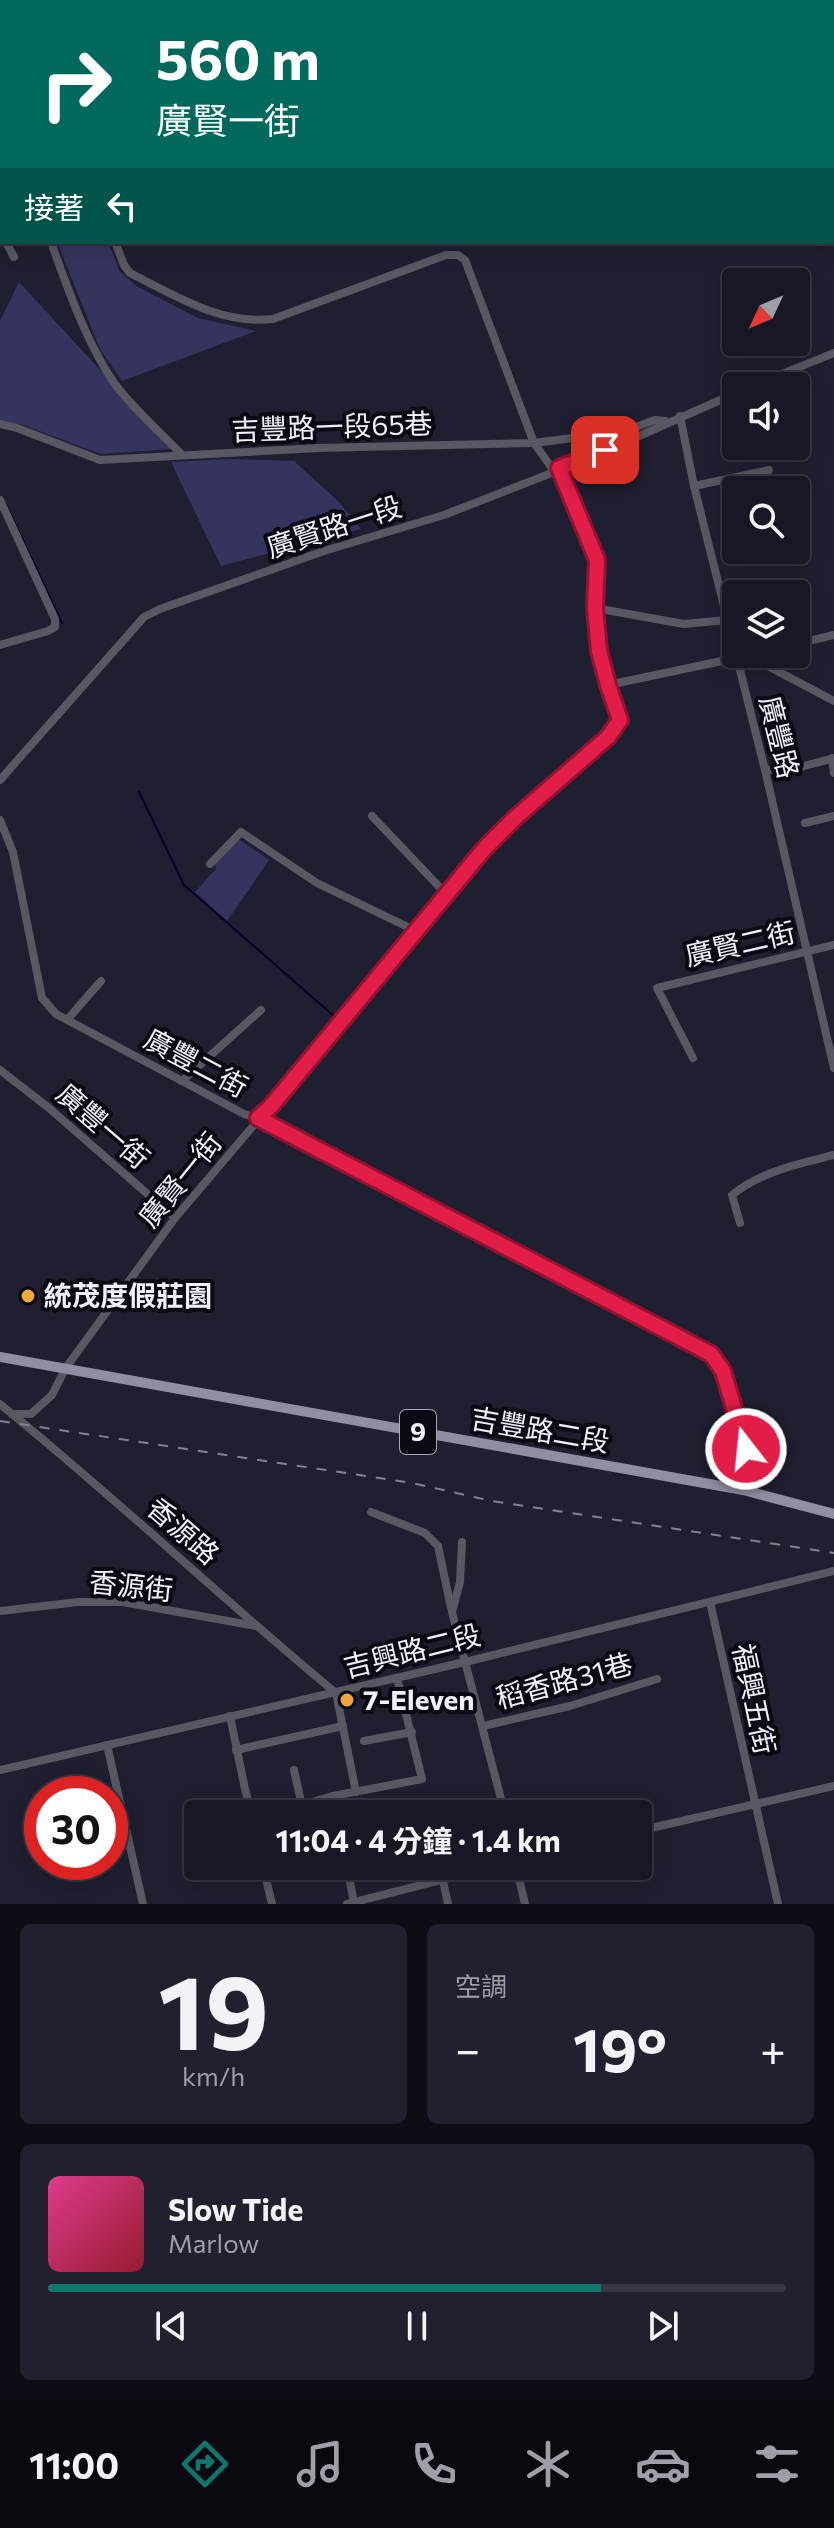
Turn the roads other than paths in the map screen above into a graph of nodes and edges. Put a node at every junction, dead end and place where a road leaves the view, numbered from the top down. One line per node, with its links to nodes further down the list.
1 (7, 244): 4 (street)
2 (52, 244): 12 (street)
3 (116, 244): 11 (street)
4 (14, 257)
5 (834, 353): 6 (street)
6 (787, 372)
7 (722, 399): 8 (street, 廣賢路一段)
8 (680, 416): 9 (street, 廣賢路一段); 15 (street, 廣豐路)
9 (670, 421): 11 (street, 吉豐路一段65巷); 13 (street, 廣賢路一段)
10 (0, 424): 12 (street, 吉豐路一段65巷)
11 (534, 443): 12 (street, 吉豐路一段65巷); 13 (street)
12 (182, 455)
13 (556, 470): 18 (street); 31 (street, 廣賢路一段)
14 (769, 470): 15 (street)
15 (694, 486): 17 (street, 廣豐路)
16 (0, 500): 22 (street)
17 (722, 600)
18 (595, 608): 19 (street); 26 (street)
19 (722, 620)
20 (834, 635): 21 (street)
21 (810, 641)
22 (0, 645)
23 (722, 662): 26 (street)
24 (738, 668): 29 (street, 廣豐路)
25 (775, 668): 27 (street)
26 (608, 685): 37 (street, 廣賢一街)
27 (834, 701)
28 (833, 758): 29 (street); 30 (street)
29 (765, 770): 40 (street, 廣豐路)
30 (834, 773)
31 (0, 780)
32 (372, 816): 37 (street)
33 (834, 816): 35 (street)
34 (0, 820): 43 (street, 廣豐二街)
35 (805, 823)
36 (210, 864): 38 (street)
37 (447, 895): 38 (street, 廣賢一街)
38 (418, 932): 48 (street, 廣賢一街)
39 (834, 945): 40 (street, 廣賢二街)
40 (807, 951): 44 (street, 廣賢二街); 45 (street, 廣豐路)
41 (101, 981): 43 (street)
42 (261, 1010): 47 (street)
43 (67, 1020): 47 (street, 廣豐二街)
44 (693, 1058)
45 (834, 1068)
46 (0, 1070): 50 (street, 廣豐一街)
47 (182, 1081): 48 (street, 廣豐二街)
48 (258, 1118): 50 (street, 廣賢一街); 56 (street, 廣豐二街)
49 (834, 1155): 51 (street)
50 (175, 1218): 53 (street, 廣賢一街)
51 (740, 1223)
52 (0, 1357): 53 (main road, 吉豐路二段 / 9)
53 (65, 1369): 55 (street, 廣賢一街); 56 (main road, 吉豐路二段 / 9)
54 (0, 1404): 55 (street, 香源路)
55 (12, 1414): 64 (street, 香源路)
56 (743, 1490): 58 (main road, 吉豐路二段 / 9)
57 (371, 1512): 63 (street)
58 (834, 1514)
59 (462, 1542): 63 (street)
60 (834, 1571): 61 (street, 吉興路二段)
61 (710, 1602): 65 (street, 吉興路二段); 86 (street, 福興五街)
62 (0, 1611): 64 (street, 香源街)
63 (452, 1612): 65 (street)
64 (256, 1626): 68 (street, 香源路)
65 (465, 1662): 66 (street, 吉興路二段); 71 (street)
66 (397, 1678): 68 (street, 吉興路二段); 72 (street)
67 (657, 1679): 71 (street, 稻香路31巷)
68 (336, 1693): 69 (street, 吉興路二段); 70 (street)
69 (230, 1716): 74 (street, 吉興路二段); 75 (street)
70 (343, 1726): 75 (street); 79 (street)
71 (483, 1726): 85 (street)
72 (412, 1732): 73 (street); 79 (street)
73 (364, 1741)
74 (107, 1745): 76 (street, 吉興路二段); 95 (street)
75 (236, 1750): 81 (street)
76 (0, 1770)
77 (294, 1770): 82 (street)
78 (834, 1786): 86 (street)
79 (356, 1792): 80 (street)
80 (333, 1796): 83 (street); 84 (street)
81 (248, 1800)
82 (301, 1800)
83 (321, 1800)
84 (334, 1800)
85 (502, 1800)
86 (754, 1804): 87 (street); 99 (street, 福興五街)
87 (652, 1828)
88 (266, 1880): 96 (street)
89 (348, 1880): 94 (street)
90 (447, 1880): 92 (street)
91 (519, 1880): 98 (street)
92 (443, 1881): 93 (street); 97 (street)
93 (365, 1902): 94 (street)
94 (350, 1903)
95 (143, 1904)
96 (272, 1904)
97 (448, 1904)
98 (525, 1904)
99 (778, 1904)

